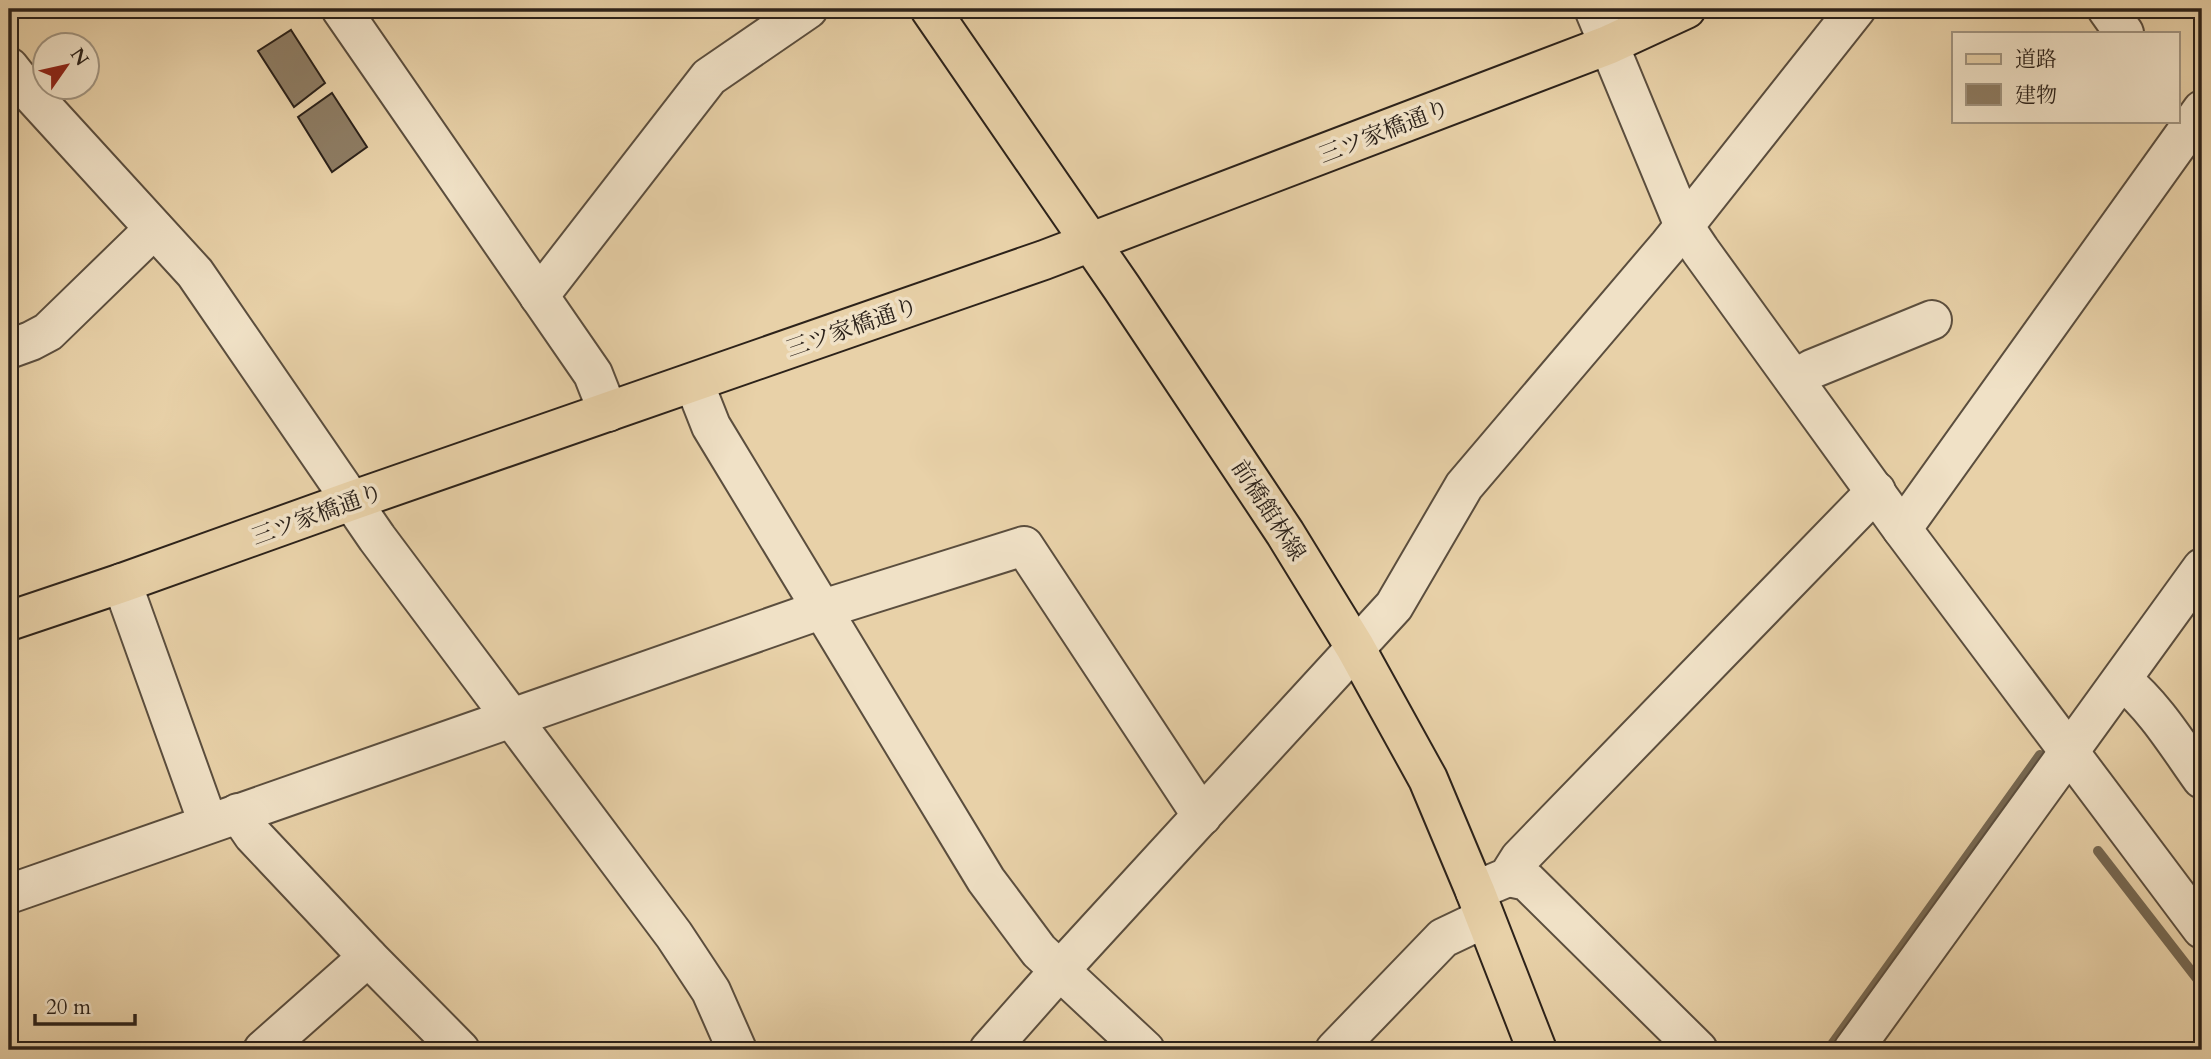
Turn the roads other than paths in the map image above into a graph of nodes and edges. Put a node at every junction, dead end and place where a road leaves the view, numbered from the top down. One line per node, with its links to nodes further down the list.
1 (341, 9): 15 (street)
2 (807, 9): 15 (street)
3 (930, 9): 14 (main road, 前橋館林線)
4 (1594, 9): 9 (street)
5 (1686, 9): 9 (main road, 三ツ家橋通り)
6 (1856, 9): 12 (street)
7 (2107, 9): 8 (street)
8 (2123, 32)
9 (1608, 45): 12 (street); 14 (main road, 三ツ家橋通り)
10 (9, 67): 13 (street)
11 (2190, 116): 23 (street)
12 (1684, 226): 18 (street); 28 (street)
13 (154, 229): 17 (street); 22 (street)
14 (1090, 242): 19 (main road, 三ツ家橋通り); 28 (main road, 前橋館林線)
15 (539, 296): 20 (street)
16 (1932, 320): 18 (street)
17 (9, 349)
18 (1794, 379): 21 (street)
19 (694, 383): 20 (main road, 三ツ家橋通り); 26 (street)
20 (608, 412): 22 (main road, 三ツ家橋通り)
21 (1876, 491): 23 (street); 36 (street)
22 (351, 501): 25 (main road, 三ツ家橋通り); 30 (street)
23 (1902, 529): 31 (street)
24 (2202, 568): 29 (street)
25 (122, 583): 27 (main road, 三ツ家橋通り); 34 (street)
26 (823, 609): 30 (street); 33 (street); 39 (street)
27 (9, 621)
28 (1355, 648): 33 (street); 36 (main road, 前橋館林線)
29 (2122, 680): 31 (street); 32 (street)
30 (512, 719): 34 (street); 42 (street)
31 (2068, 752): 37 (street); 48 (street)
32 (2202, 779)
33 (1202, 816): 39 (street)
34 (223, 818): 35 (street); 38 (street)
35 (9, 894)
36 (1489, 895): 45 (street); 46 (main road, 前橋館林線); 47 (street)
37 (2202, 929)
38 (368, 957): 40 (street); 41 (street)
39 (1059, 971): 43 (street); 44 (street)
40 (263, 1050)
41 (460, 1050)
42 (737, 1050)
43 (989, 1050)
44 (1145, 1050)
45 (1335, 1050)
46 (1537, 1050)
47 (1698, 1050)
48 (1853, 1050)

